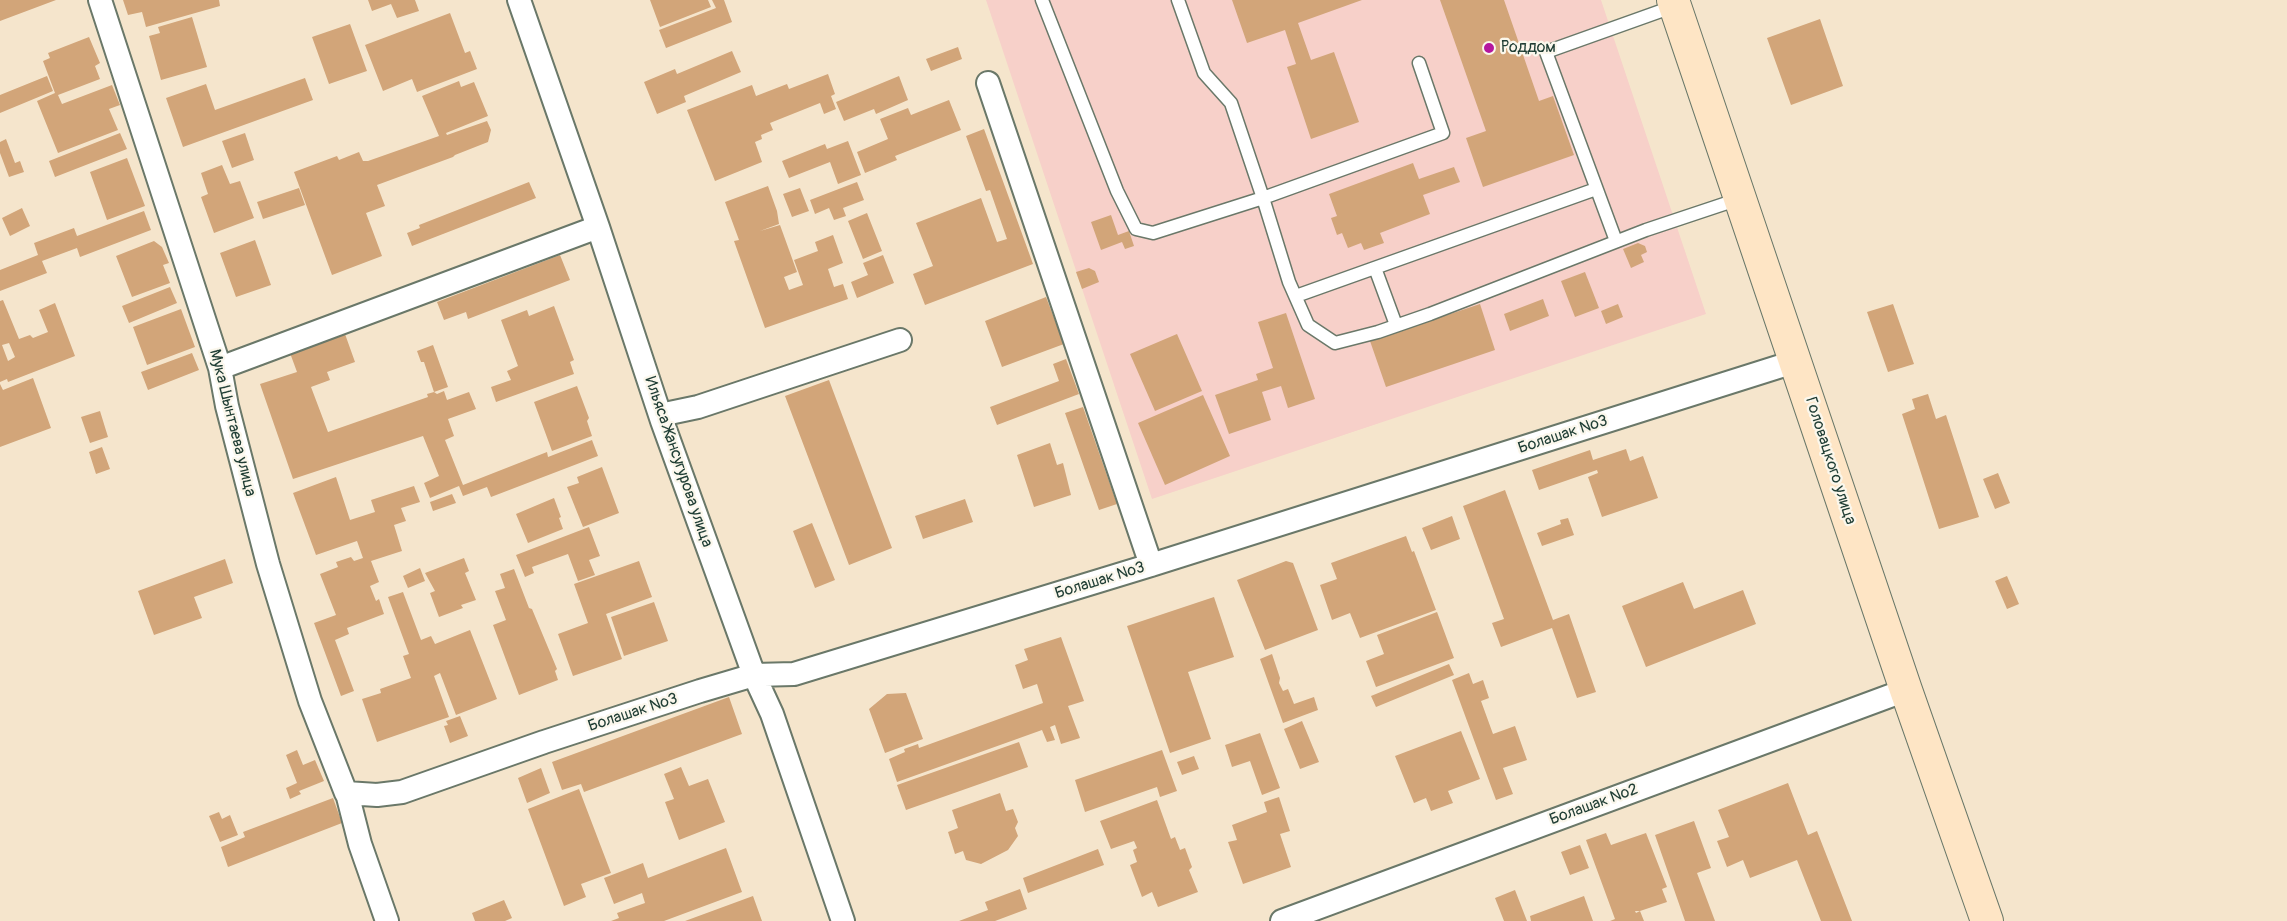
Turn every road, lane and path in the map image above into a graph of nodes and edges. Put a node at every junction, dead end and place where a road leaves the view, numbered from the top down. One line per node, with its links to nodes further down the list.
1 (100, 0): 18 (street, Мука Шынтаева улица)
2 (519, 0): 11 (street, Ильяса Жансугурова улица)
3 (1042, 0): 9 (lane)
4 (1178, 0): 9 (lane)
5 (1674, 3): 8 (lane); 10 (main road, Головацкого улица)
6 (1419, 63): 9 (lane)
7 (988, 83): 20 (street)
8 (1596, 189): 12 (lane); 13 (lane)
9 (1263, 198): 14 (lane)
10 (1741, 199): 12 (lane); 17 (main road, Головацкого улица)
11 (598, 227): 18 (street); 19 (street, Ильяса Жансугурова улица)
12 (1616, 242): 15 (lane)
13 (1375, 268): 14 (lane); 15 (lane)
14 (1296, 296): 15 (lane)
15 (1396, 325)
16 (900, 340): 19 (street)
17 (1797, 361): 20 (street, Болашак №3); 22 (main road, Головацкого улица)
18 (220, 368): 23 (street, Мука Шынтаева улица)
19 (660, 416): 21 (street, Ильяса Жансугурова улица)
20 (1151, 565): 21 (street, Болашак №3)
21 (754, 675): 23 (street, Болашак №3); 26 (street, Ильяса Жансугурова улица)
22 (1906, 690): 24 (street, Болашак №2); 28 (main road, Головацкого улица)
23 (347, 793): 25 (street, Мука Шынтаева улица)
24 (1341, 911): 27 (street, Болашак №2)
25 (387, 921)
26 (843, 921)
27 (1282, 921)
28 (1987, 921)

